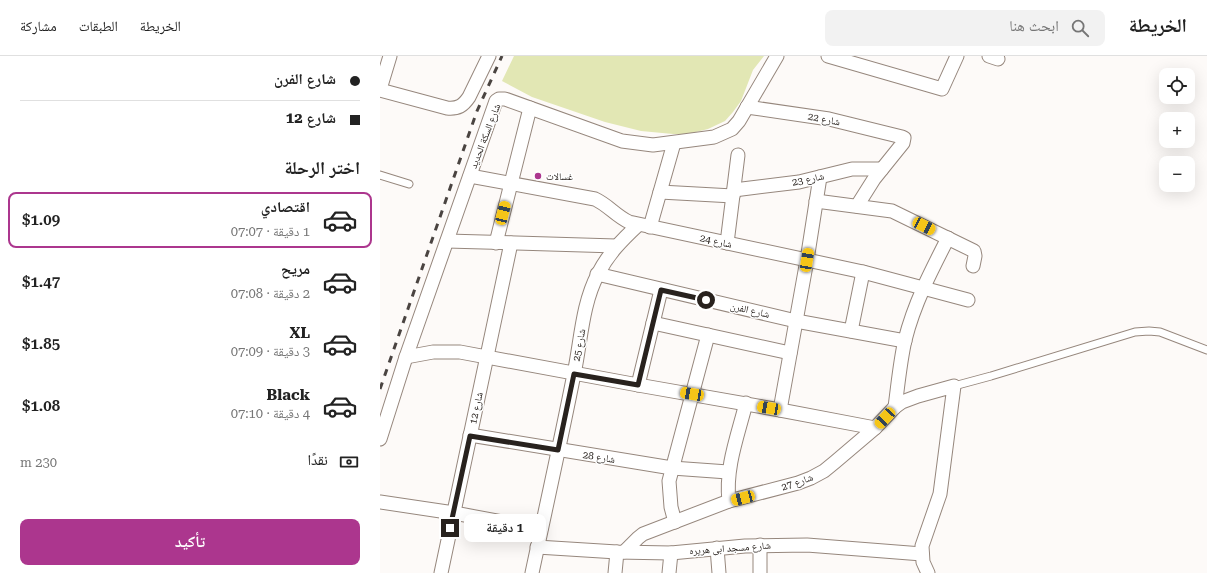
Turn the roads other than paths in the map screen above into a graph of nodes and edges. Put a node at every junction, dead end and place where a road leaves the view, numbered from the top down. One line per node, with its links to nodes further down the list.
1 (390, 56): 6 (street)
2 (489, 56): 6 (street)
3 (777, 56): 7 (street, شارع السكة الحديد)
4 (828, 56): 5 (street)
5 (958, 56)
6 (380, 90)
7 (747, 107): 9 (street, شارع السكة الحديد); 11 (street, شارع 22)
8 (530, 108): 9 (street, شارع السكة الحديد); 13 (street, شارع السكة الحديد); 16 (street)
9 (674, 142): 17 (street)
10 (738, 155): 18 (street)
11 (882, 169): 14 (street, شارع 23); 20 (street)
12 (380, 175): 15 (lane)
13 (470, 176): 16 (street, شارع 24); 23 (street, شارع السكة الحديد)
14 (820, 177): 18 (street, شارع 23); 19 (street)
15 (409, 184)
16 (511, 184): 21 (street, شارع 24); 24 (street)
17 (660, 192): 18 (street, شارع 23); 21 (street)
18 (733, 193): 26 (street)
19 (816, 201): 20 (street); 28 (street)
20 (857, 206): 22 (street)
21 (644, 226): 26 (street, شارع 24); 27 (street, شارع 25)
22 (948, 238): 29 (street); 32 (street)
23 (447, 241): 24 (street); 43 (street, شارع السكة الحديد)
24 (496, 242): 25 (street)
25 (511, 243): 27 (street); 42 (street, شارع 12)
26 (727, 243): 28 (street, شارع 24)
27 (616, 246): 31 (street, شارع 25)
28 (807, 260): 30 (street, شارع 24); 35 (street)
29 (973, 266)
30 (863, 272): 32 (street, شارع 24); 37 (street)
31 (597, 274): 33 (street, شارع الفرن); 44 (street, شارع 25)
32 (924, 287): 34 (street, شارع 24); 39 (street)
33 (661, 290): 35 (street, شارع الفرن); 36 (street)
34 (968, 300)
35 (796, 321): 37 (street, شارع الفرن); 41 (street)
36 (653, 323): 38 (street); 45 (street)
37 (851, 331): 39 (street, شارع الفرن)
38 (708, 335): 41 (street); 47 (street)
39 (905, 341): 49 (street)
40 (1207, 350): 46 (lane)
41 (790, 353): 50 (street)
42 (487, 356): 43 (street); 44 (street); 52 (street, شارع 12)
43 (406, 357): 53 (street, شارع السكة الحديد)
44 (574, 374): 45 (street); 54 (street, شارع 25)
45 (638, 385): 47 (street)
46 (954, 386): 49 (street, شارع 27); 67 (street)
47 (692, 394): 48 (street); 55 (street)
48 (746, 404): 50 (street); 56 (street)
49 (895, 407): 51 (street, شارع 27)
50 (780, 410): 51 (street)
51 (875, 428): 58 (street, شارع 27)
52 (470, 436): 54 (street, شارع 28); 59 (street, شارع 12)
53 (380, 439)
54 (558, 450): 55 (street, شارع 28); 61 (street, شارع 25)
55 (672, 468): 56 (street, شارع 28); 60 (street)
56 (728, 472): 58 (street)
57 (380, 502): 59 (street)
58 (729, 502): 60 (street, شارع 27)
59 (454, 513): 61 (street); 68 (street, شارع 12)
60 (675, 522): 65 (street, شارع 27)
61 (541, 528): 63 (street, شارع 25)
62 (760, 545): 64 (street, شارع مسجد ابى هريره); 67 (street, شارع مسجد ابى هريره); 73 (street)
63 (537, 547): 65 (street, شارع مسجد ابى هريره); 69 (street, شارع 25)
64 (717, 548): 66 (street, شارع مسجد ابى هريره); 72 (street)
65 (621, 552): 66 (street, شارع مسجد ابى هريره); 70 (street)
66 (671, 553): 71 (street)
67 (922, 554): 74 (street)
68 (441, 573)
69 (532, 573)
70 (615, 573)
71 (669, 573)
72 (718, 573)
73 (760, 573)
74 (928, 573)

